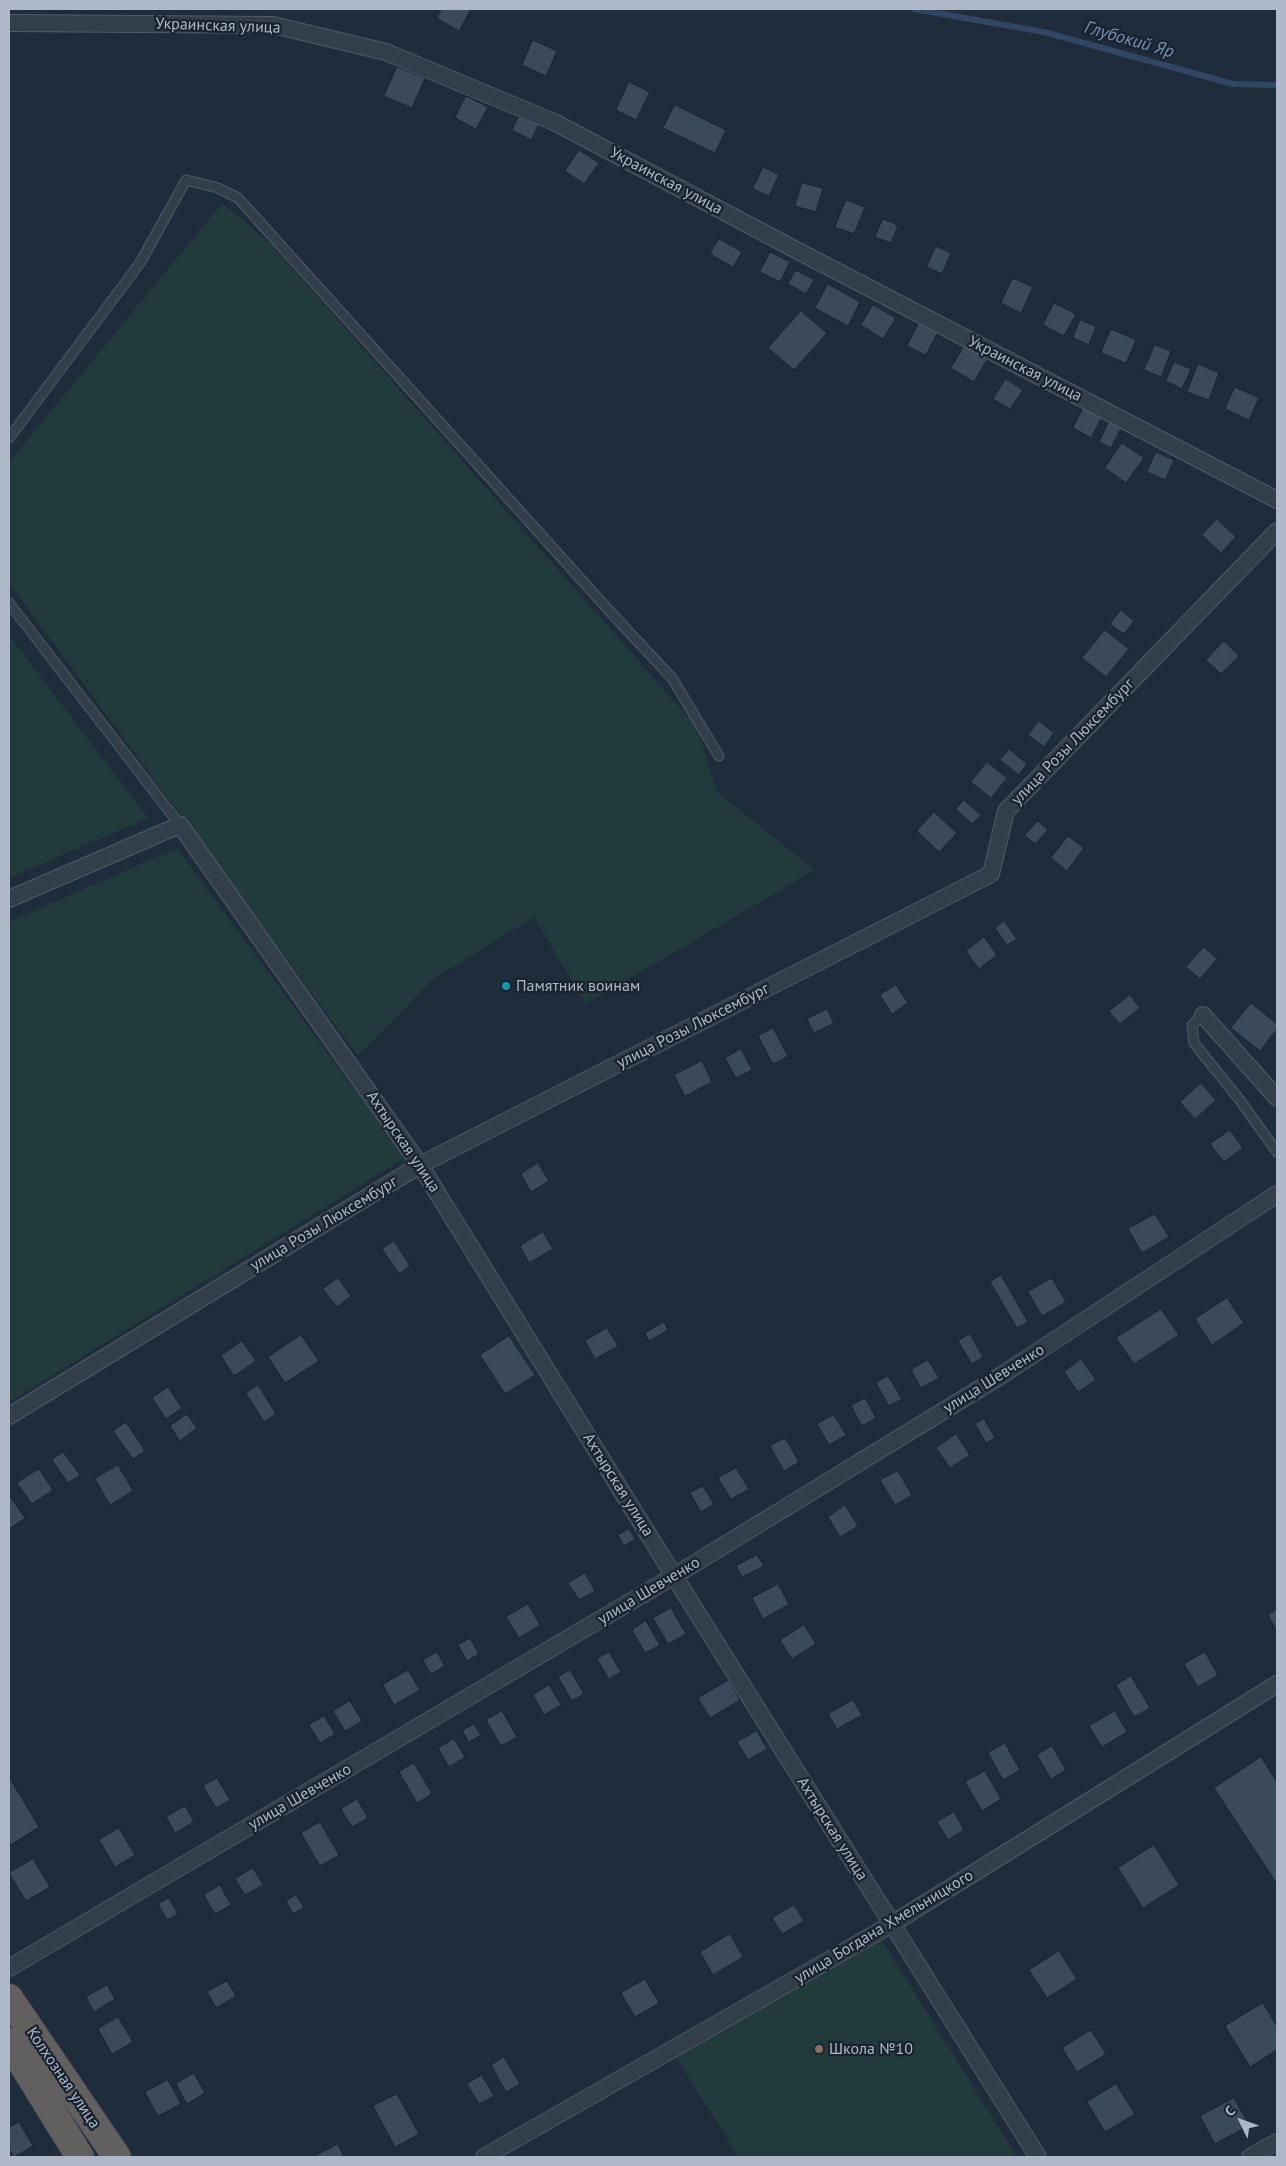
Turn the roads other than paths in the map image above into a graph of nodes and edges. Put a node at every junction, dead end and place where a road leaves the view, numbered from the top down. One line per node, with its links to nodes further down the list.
1 (9, 23): 3 (street, Украинская улица)
2 (9, 438): 6 (lane)
3 (1277, 500)
4 (1277, 531): 12 (street, улица Розы Люксембург)
5 (9, 603): 7 (lane)
6 (718, 756)
7 (180, 825): 8 (street); 12 (street, Ахтырская улица)
8 (9, 899)
9 (1203, 1015): 10 (street); 11 (lane)
10 (1277, 1098)
11 (1277, 1152)
12 (420, 1165): 14 (street, улица Розы Люксембург); 15 (street, Ахтырская улица)
13 (1277, 1194): 15 (street, улица Шевченко)
14 (9, 1416)
15 (674, 1576): 17 (street, Ахтырская улица); 18 (street, улица Шевченко)
16 (1277, 1684): 17 (street, улица Богдана Хмельницкого)
17 (892, 1924): 24 (street, улица Богдана Хмельницкого); 25 (street, Ахтырская улица)
18 (9, 1968)
19 (9, 1998): 23 (highway, Колхозная улица)
20 (9, 2042): 22 (highway, Колхозная улица)
21 (1277, 2142): 26 (street)
22 (80, 2157)
23 (117, 2157)
24 (484, 2157)
25 (1038, 2157)
26 (1250, 2157)

